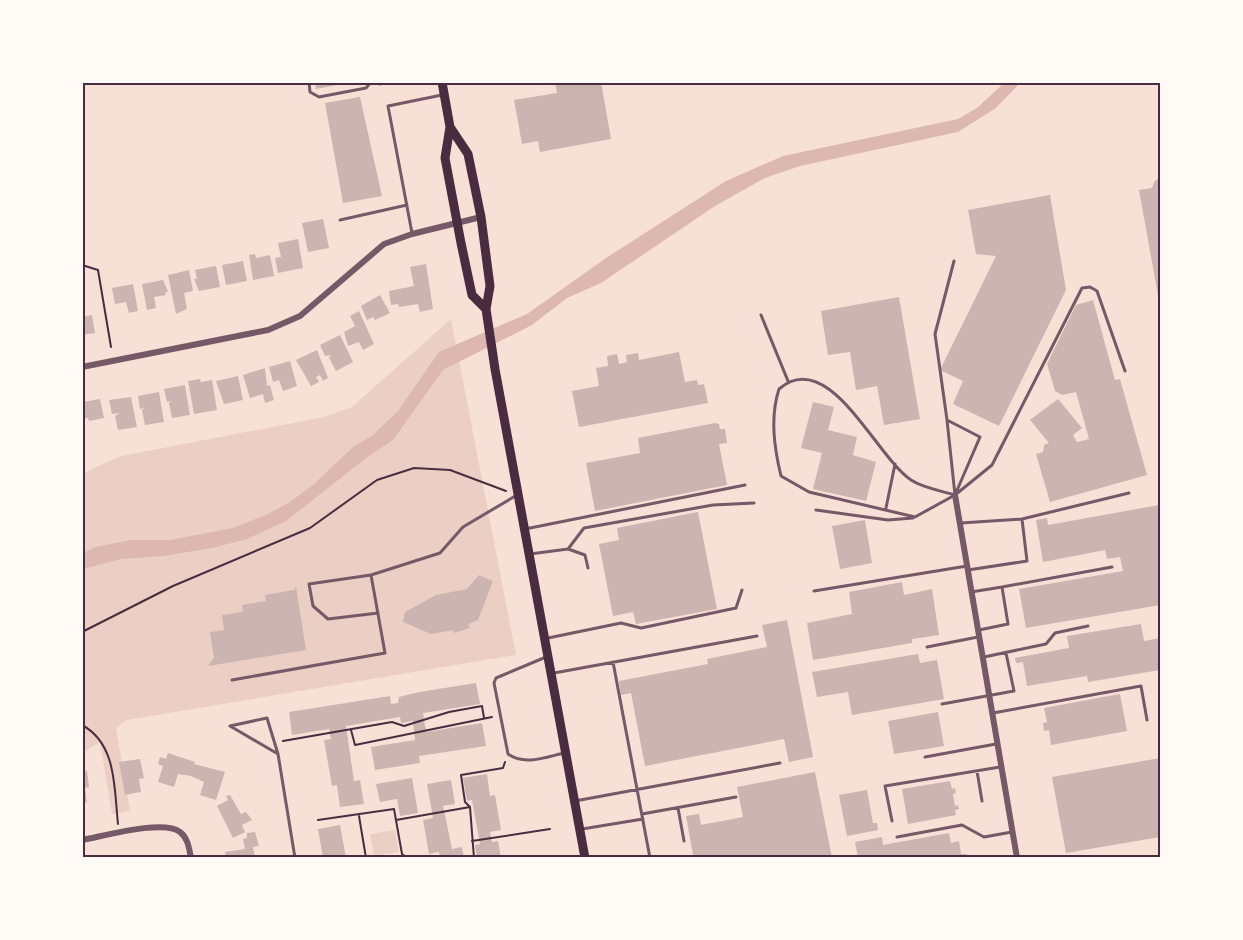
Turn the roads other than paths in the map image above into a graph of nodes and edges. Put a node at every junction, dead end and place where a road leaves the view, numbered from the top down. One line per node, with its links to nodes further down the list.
1 (309, 82): 2 (lane)
2 (371, 82)
3 (389, 82): 5 (lane)
4 (442, 82): 6 (main road)
5 (380, 84)
6 (444, 95): 7 (main road); 8 (lane)
7 (450, 127): 9 (main road); 11 (main road)
8 (407, 205): 10 (lane); 12 (lane)
9 (481, 217): 11 (street); 14 (main road)
10 (340, 220)
11 (457, 222): 12 (street); 14 (main road)
12 (412, 234): 16 (street)
13 (954, 261): 19 (lane)
14 (486, 309): 23 (main road)
15 (761, 315): 18 (lane)
16 (82, 367)
17 (1125, 371): 24 (lane)
18 (789, 381): 20 (lane); 26 (lane)
19 (947, 420): 24 (lane); 24 (lane)
20 (895, 464): 24 (lane); 26 (lane)
21 (745, 485): 31 (lane)
22 (1129, 493): 29 (lane)
23 (517, 495): 31 (main road); 37 (lane)
24 (955, 495): 28 (lane); 30 (street)
25 (754, 503): 32 (lane)
26 (886, 508): 28 (lane)
27 (816, 510): 28 (lane)
28 (915, 517)
29 (1022, 519): 30 (lane); 36 (lane)
30 (960, 523): 36 (street)
31 (524, 529): 33 (main road)
32 (568, 549): 33 (lane); 35 (lane)
33 (528, 555): 46 (main road)
34 (1112, 567): 38 (lane)
35 (588, 568)
36 (967, 568): 40 (lane); 41 (street)
37 (371, 575): 42 (lane); 42 (lane)
38 (1002, 587): 41 (lane); 44 (lane)
39 (742, 590): 46 (lane)
40 (814, 591)
41 (971, 592): 44 (street)
42 (378, 613): 53 (lane)
43 (1088, 626): 48 (lane)
44 (978, 634): 47 (lane); 50 (street)
45 (757, 636): 51 (lane)
46 (543, 639): 49 (main road)
47 (927, 647)
48 (1006, 653): 50 (lane); 54 (lane)
49 (546, 657): 52 (main road); 59 (lane)
50 (982, 658): 54 (street)
51 (613, 662): 52 (lane); 65 (lane)
52 (550, 674): 59 (main road)
53 (232, 680)
54 (988, 695): 55 (lane); 56 (street)
55 (942, 704)
56 (991, 713): 57 (lane); 58 (street)
57 (1147, 720)
58 (996, 744): 61 (lane); 63 (street)
59 (564, 753): 68 (main road)
60 (278, 754): 60 (lane); 78 (lane)
61 (925, 757)
62 (780, 763): 65 (lane)
63 (1000, 767): 64 (lane); 73 (street)
64 (977, 771): 67 (lane); 71 (lane)
65 (638, 790): 68 (lane); 70 (lane)
66 (736, 797): 69 (lane)
67 (982, 801)
68 (574, 802): 72 (main road)
69 (678, 808): 70 (lane); 76 (lane)
70 (642, 816): 72 (lane); 80 (lane)
71 (892, 821)
72 (579, 830): 79 (main road)
73 (1012, 832): 74 (lane); 81 (street)
74 (897, 837)
75 (82, 840): 77 (street)
76 (684, 841)
77 (191, 858)
78 (295, 858)
79 (585, 858)
80 (650, 858)
81 (1017, 858)

